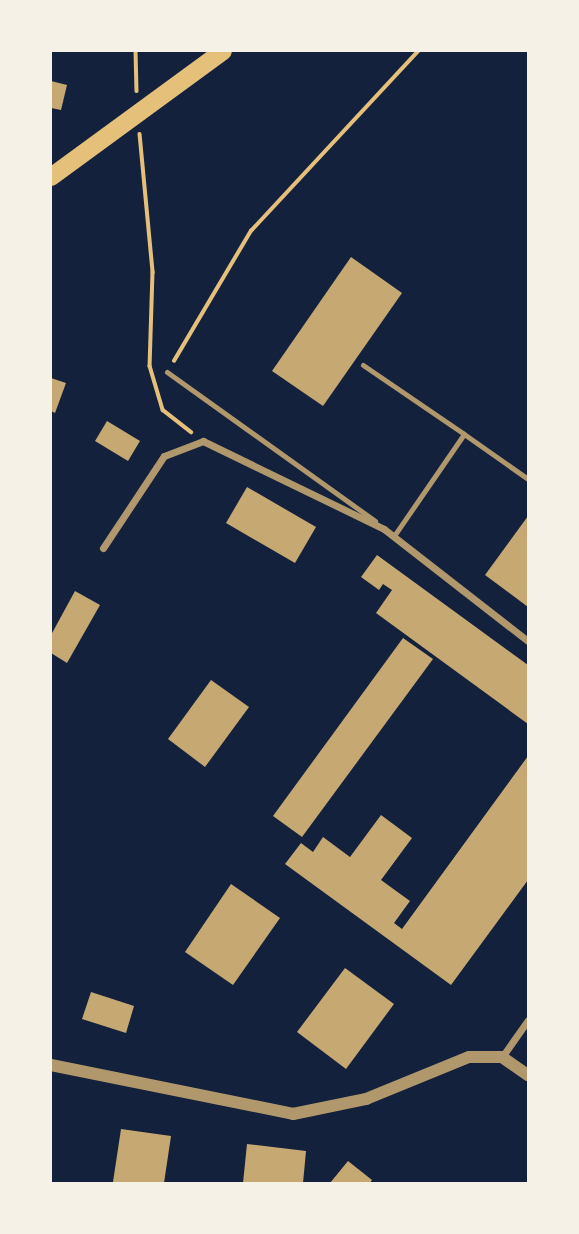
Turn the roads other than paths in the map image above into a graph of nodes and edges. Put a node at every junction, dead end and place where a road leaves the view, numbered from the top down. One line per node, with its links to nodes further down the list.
1 (223, 51): 2 (highway)
2 (51, 177)
3 (363, 365): 5 (lane)
4 (167, 372): 7 (lane)
5 (464, 434): 6 (lane); 8 (lane)
6 (528, 479)
7 (384, 528): 8 (street); 9 (street)
8 (394, 536): 10 (street)
9 (103, 548)
10 (528, 641)
11 (528, 1020): 12 (street)
12 (502, 1057): 13 (street); 14 (street)
13 (51, 1065)
14 (528, 1075)

